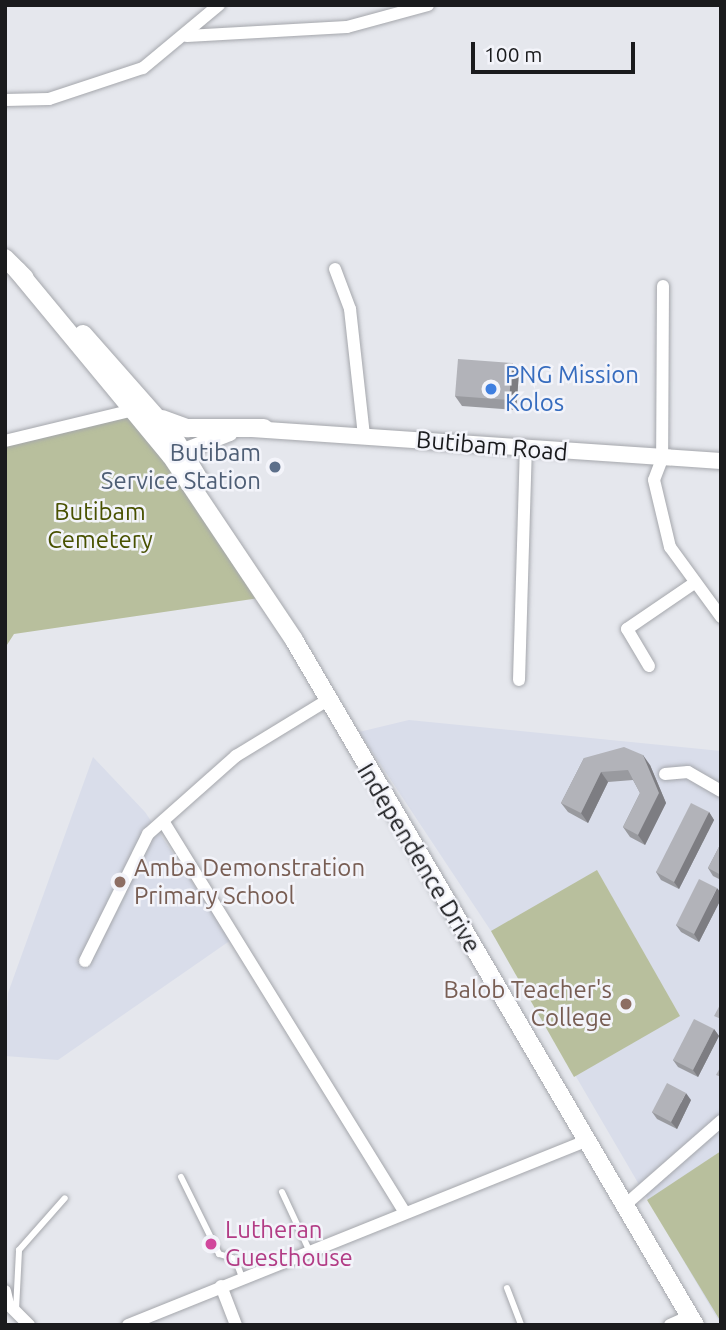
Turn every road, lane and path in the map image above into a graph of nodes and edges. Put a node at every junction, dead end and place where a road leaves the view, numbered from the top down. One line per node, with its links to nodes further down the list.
1 (219, 5): 3 (street)
2 (428, 5): 3 (street)
3 (187, 36): 4 (street)
4 (5, 100)
5 (11, 264): 8 (main road)
6 (335, 269): 10 (street)
7 (663, 286): 14 (street)
8 (140, 410): 9 (main road); 11 (street); 12 (main road)
9 (264, 428): 10 (street, Butibam Road); 12 (street, Butibam Road)
10 (364, 436): 13 (street, Butibam Road)
11 (5, 441)
12 (172, 446): 20 (main road, Independence Drive)
13 (526, 449): 14 (street, Butibam Road); 19 (street)
14 (662, 459): 15 (street, Butibam Road); 16 (street)
15 (721, 461)
16 (693, 584): 17 (street); 18 (street)
17 (721, 617)
18 (649, 666)
19 (519, 680)
20 (326, 701): 23 (street); 26 (main road, Independence Drive)
21 (665, 774): 22 (street)
22 (721, 791)
23 (163, 821): 24 (street); 31 (street)
24 (85, 961)
25 (721, 1121): 30 (street)
26 (586, 1141): 30 (main road, Independence Drive); 31 (street)
27 (181, 1177): 33 (lane)
28 (282, 1192): 32 (lane)
29 (65, 1198): 37 (lane)
30 (625, 1205): 38 (main road, Independence Drive)
31 (404, 1211): 32 (street)
32 (309, 1250): 33 (street)
33 (242, 1277): 34 (street)
34 (221, 1286): 40 (street); 41 (street)
35 (507, 1288): 42 (lane)
36 (5, 1290): 37 (street)
37 (10, 1307): 39 (street)
38 (693, 1320): 43 (street)
39 (29, 1325)
40 (128, 1325)
41 (236, 1325)
42 (521, 1325)
43 (670, 1325)

